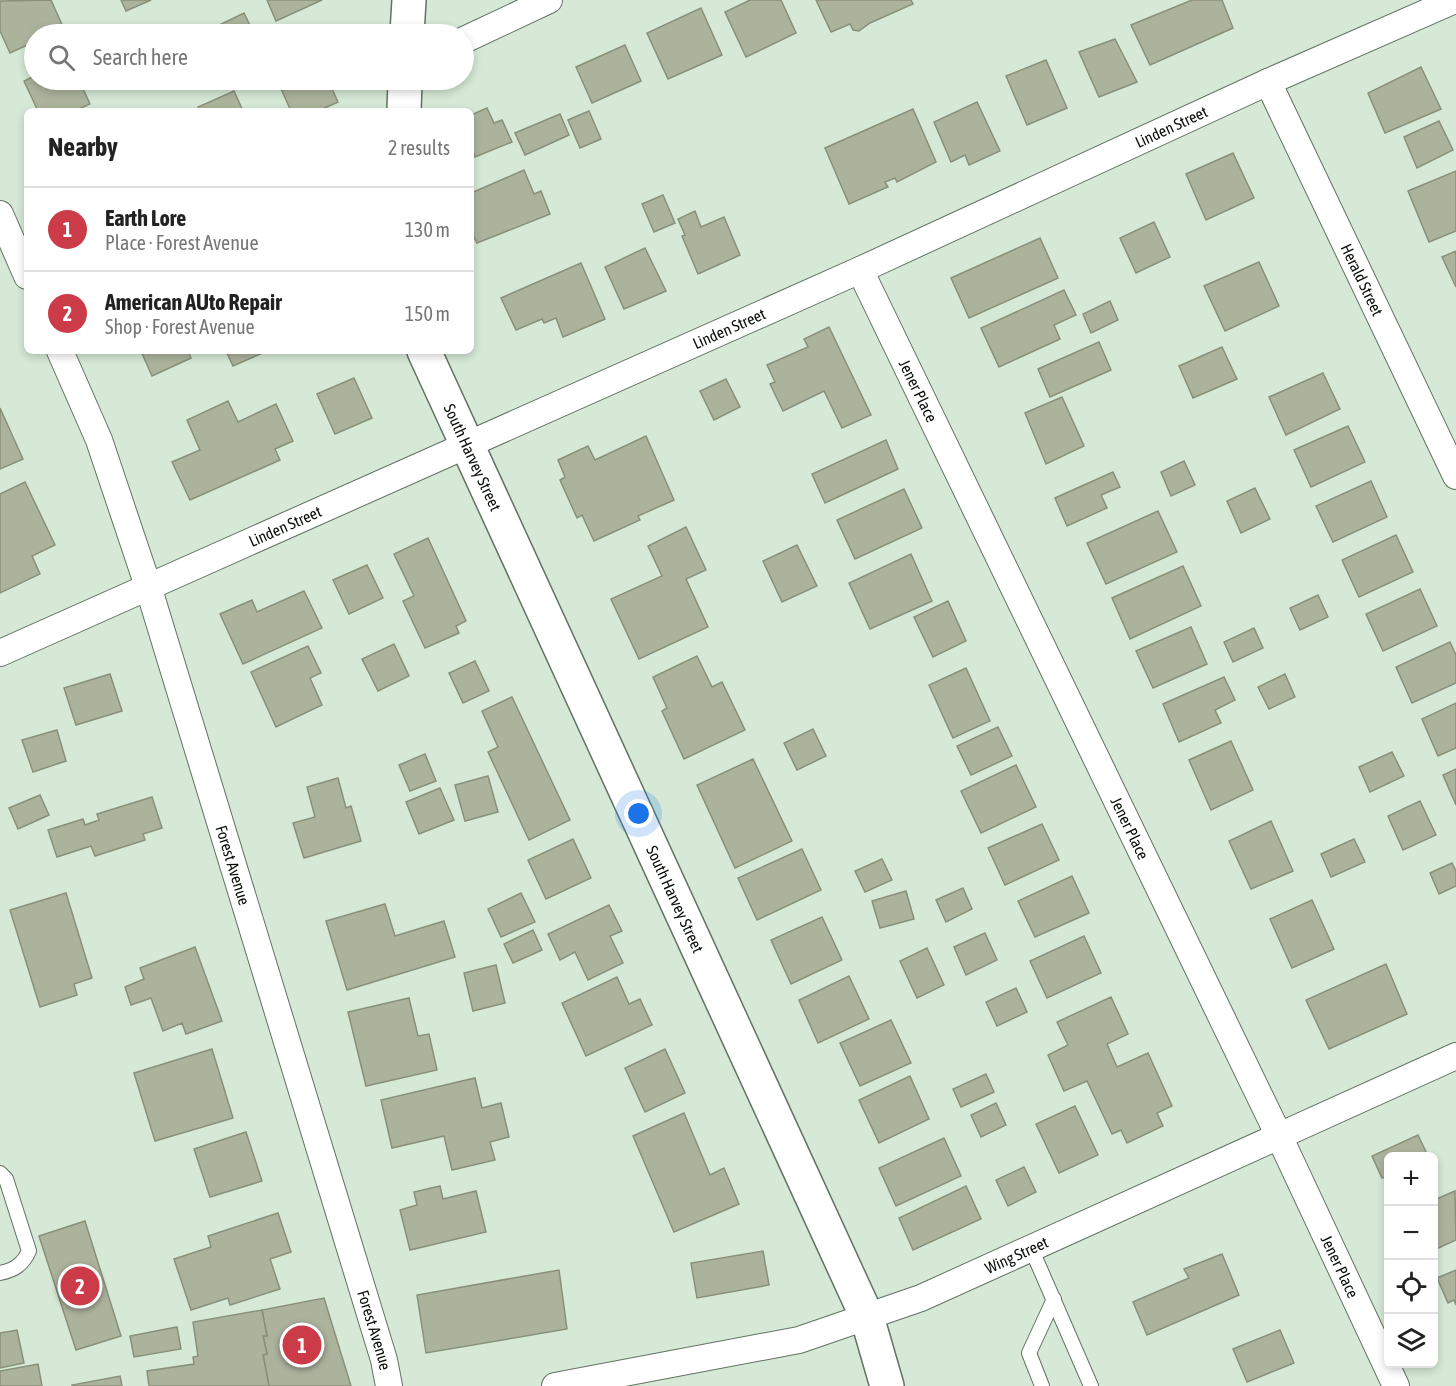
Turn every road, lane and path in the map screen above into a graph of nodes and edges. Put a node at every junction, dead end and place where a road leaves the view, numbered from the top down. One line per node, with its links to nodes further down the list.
1 (409, 0): 4 (street)
2 (549, 0): 5 (street)
3 (1455, 0): 6 (street, Linden Street)
4 (408, 24)
5 (474, 35)
6 (1268, 82): 11 (street, Linden Street); 15 (street, Herald Street)
7 (405, 90): 8 (street)
8 (404, 108)
9 (0, 214): 10 (street)
10 (24, 269)
11 (861, 270): 14 (street, Linden Street); 19 (street, Jener Place)
12 (61, 354): 16 (street, Forest Avenue)
13 (425, 354): 14 (street, South Harvey Street)
14 (467, 444): 16 (street, Linden Street); 24 (street, South Harvey Street)
15 (1456, 476)
16 (148, 586): 17 (street, Linden Street); 25 (street, Forest Avenue)
17 (0, 653)
18 (1456, 1056): 19 (street, Wing Street)
19 (1279, 1136): 21 (street, Wing Street); 30 (street, Jener Place)
20 (0, 1173): 22 (lane)
21 (1031, 1248): 23 (lane); 24 (street, Wing Street)
22 (0, 1274)
23 (1053, 1299): 28 (lane); 29 (lane)
24 (867, 1317): 26 (street, Wing Street); 27 (street, South Harvey Street)
25 (389, 1386)
26 (555, 1386)
27 (887, 1386)
28 (1042, 1386)
29 (1090, 1386)
30 (1396, 1386)

